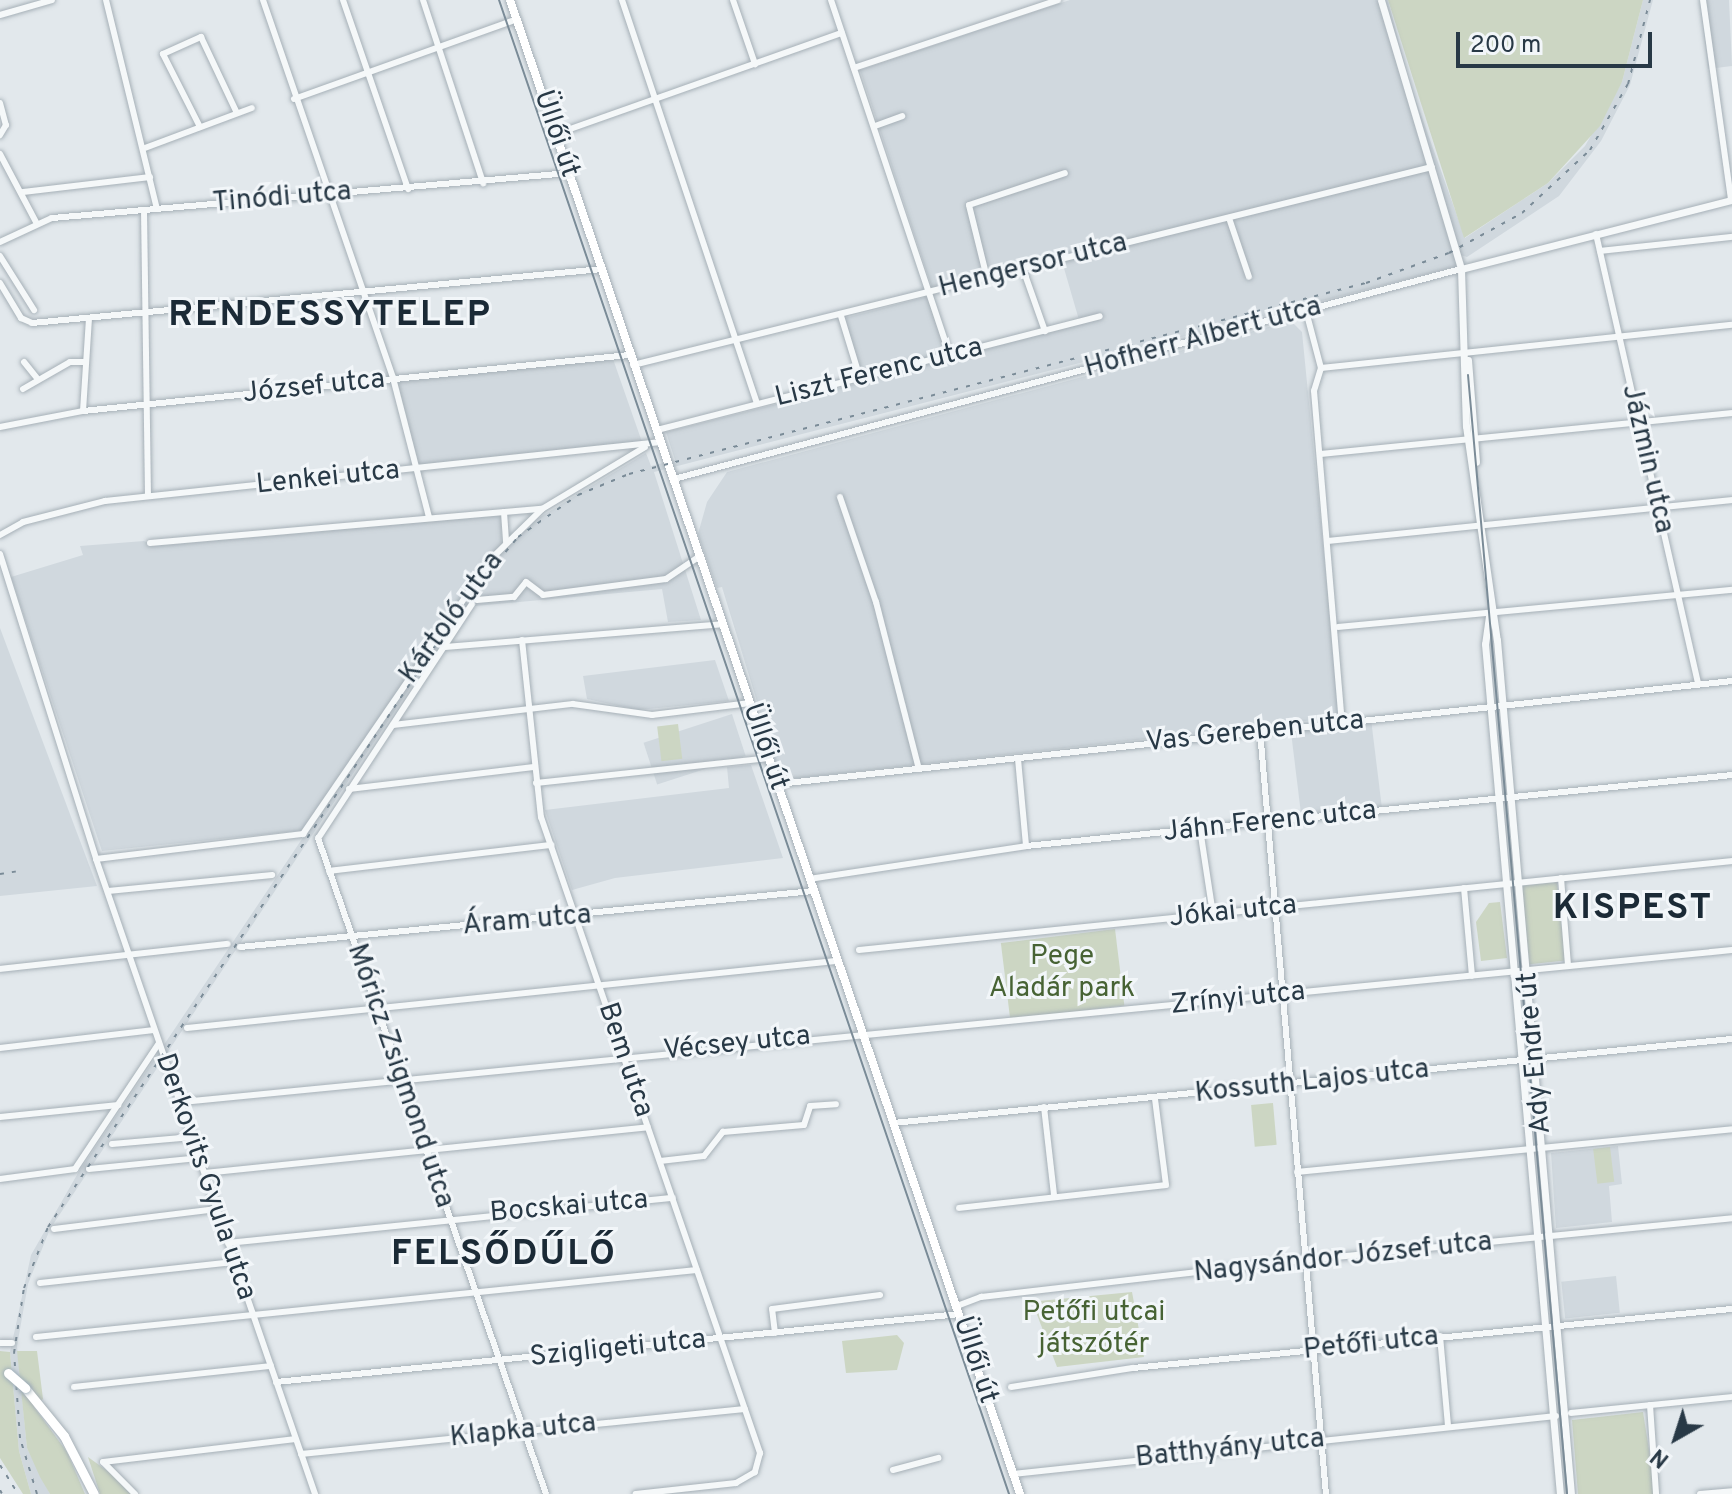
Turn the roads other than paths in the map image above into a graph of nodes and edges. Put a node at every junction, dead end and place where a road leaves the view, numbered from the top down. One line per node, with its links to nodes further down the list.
1 (52, 0): 13 (street)
2 (106, 0): 30 (street)
3 (263, 0): 21 (street)
4 (343, 0): 19 (street)
5 (423, 0): 16 (street)
6 (510, 0): 14 (main road, Üllői út)
7 (622, 0): 20 (street)
8 (733, 0): 17 (street)
9 (1058, 0): 18 (street)
10 (1381, 0): 32 (street, Ady Endre út)
11 (1703, 0): 40 (street)
12 (833, 1): 15 (street)
13 (0, 15)
14 (517, 19): 16 (street); 28 (main road, Üllői út)
15 (842, 33): 17 (street); 18 (street)
16 (439, 48): 19 (street); 36 (street)
17 (755, 64): 20 (street)
18 (854, 68): 26 (street)
19 (367, 74): 21 (street); 37 (street)
20 (655, 98): 28 (street); 67 (street)
21 (294, 99): 39 (street)
22 (0, 103): 29 (street)
23 (252, 108): 24 (street)
24 (237, 113): 27 (street); 27 (street)
25 (902, 116): 26 (street)
26 (875, 126): 57 (street)
27 (200, 127): 30 (street)
28 (556, 134): 33 (main road, Üllői út)
29 (0, 135)
30 (145, 148): 35 (street)
31 (0, 154): 38 (street)
32 (1432, 167): 43 (street, Hengersor utca); 52 (street, Ady Endre út)
33 (569, 173): 36 (street, Tinódi utca); 50 (main road, Üllői út)
34 (1065, 173): 54 (street)
35 (150, 177): 38 (street); 41 (street)
36 (483, 183): 37 (street, Tinódi utca)
37 (408, 189): 39 (street, Tinódi utca)
38 (23, 192): 44 (street)
39 (327, 193): 41 (street, Tinódi utca); 56 (street)
40 (1731, 200): 45 (street, Hofherr Albert utca)
41 (157, 209): 42 (street, Tinódi utca)
42 (144, 210): 44 (street, Tinódi utca); 59 (street)
43 (1229, 218): 51 (street, Hengersor utca); 53 (street)
44 (36, 222): 47 (street, Tinódi utca)
45 (1596, 234): 48 (street, Jázmin utca); 52 (street, Hofherr Albert utca)
46 (1732, 237): 48 (street)
47 (1, 240)
48 (1600, 251): 66 (street, Jázmin utca)
49 (0, 256): 58 (street)
50 (602, 269): 56 (street); 69 (main road, Üllői út)
51 (1023, 269): 54 (street, Hengersor utca); 65 (street)
52 (1461, 269): 60 (street, Hofherr Albert utca); 68 (street, Ady Endre út)
53 (1249, 277)
54 (987, 278): 57 (street, Hengersor utca)
55 (0, 283): 63 (street)
56 (362, 291): 59 (street); 76 (street)
57 (932, 291): 61 (street, Hengersor utca); 70 (street)
58 (34, 310)
59 (150, 311): 63 (street); 80 (street)
60 (1306, 311): 74 (street); 93 (street, Hofherr Albert utca)
61 (841, 316): 67 (street, Hengersor utca); 77 (street)
62 (1100, 316): 65 (street, Liszt Ferenc utca)
63 (89, 318): 72 (street)
64 (1732, 325): 66 (street)
65 (1045, 331): 70 (street, Liszt Ferenc utca)
66 (1619, 337): 68 (street); 83 (street, Jázmin utca)
67 (736, 339): 73 (street, Hengersor utca); 79 (street)
68 (1466, 354): 74 (street); 86 (street, Ady Endre út); 87 (street, Ady Endre út)
69 (629, 355): 73 (main road, Üllői út); 76 (street, József utca)
70 (950, 355): 77 (street, Liszt Ferenc utca)
71 (24, 362): 75 (street)
72 (86, 362): 75 (street); 81 (street)
73 (633, 365): 85 (main road, Üllői út)
74 (1321, 368): 90 (street)
75 (37, 378): 78 (street)
76 (393, 378): 80 (street, József utca); 91 (street)
77 (860, 378): 79 (street, Liszt Ferenc utca)
78 (23, 389)
79 (757, 404): 85 (street, Liszt Ferenc utca)
80 (148, 405): 81 (street, József utca); 94 (street)
81 (83, 411): 84 (street, József utca)
82 (1732, 413): 83 (street)
83 (1639, 423): 87 (street); 98 (street, Jázmin utca)
84 (0, 427)
85 (657, 430): 88 (main road, Üllői út)
86 (1468, 440): 87 (street); 90 (street); 92 (street, Ady Endre út)
87 (1478, 440): 92 (street, Ady Endre út)
88 (661, 442): 89 (street, Lenkei utca); 93 (main road, Üllői út)
89 (645, 447): 91 (street, Lenkei utca); 97 (street, Kártoló utca)
90 (1321, 454): 103 (street)
91 (419, 469): 94 (street, Lenkei utca); 100 (street)
92 (1475, 472): 101 (street, Ady Endre út)
93 (674, 479): 107 (main road, Üllői út)
94 (148, 496): 102 (street, Lenkei utca)
95 (840, 497): 127 (street)
96 (1732, 500): 98 (street)
97 (542, 509): 99 (street); 105 (street, Kártoló utca)
98 (1658, 510): 101 (street); 109 (street, Jázmin utca)
99 (504, 512): 100 (street); 105 (street)
100 (429, 517): 104 (street)
101 (1481, 526): 103 (street); 110 (street, Ady Endre út)
102 (0, 535)
103 (1328, 541): 112 (street)
104 (150, 543)
105 (506, 543): 138 (street, Kártoló utca)
106 (0, 554): 138 (street, Derkovits Gyula utca)
107 (700, 556): 111 (main road, Üllői út); 114 (street)
108 (1732, 590): 109 (street)
109 (1678, 595): 110 (street); 116 (street, Jázmin utca)
110 (1490, 614): 112 (street); 118 (street, Ady Endre út); 119 (street, Ady Endre út)
111 (722, 624): 113 (street); 117 (main road, Üllői út)
112 (1338, 627): 121 (street)
113 (522, 640): 114 (street); 120 (street, Bem utca)
114 (445, 647): 122 (street)
115 (1732, 681): 116 (street, Vas Gereben utca)
116 (1698, 684): 118 (street, Vas Gereben utca)
117 (750, 703): 120 (street); 124 (main road, Üllői út)
118 (1503, 704): 119 (street, Vas Gereben utca); 132 (street, Ady Endre út)
119 (1492, 706): 121 (street, Vas Gereben utca); 133 (street, Ady Endre út)
120 (527, 709): 122 (street); 126 (street, Bem utca)
121 (1342, 722): 123 (street, Vas Gereben utca)
122 (393, 725): 131 (street)
123 (1260, 731): 125 (street, Vas Gereben utca); 134 (street)
124 (769, 758): 129 (street); 130 (main road, Üllői út)
125 (1018, 759): 127 (street, Vas Gereben utca); 137 (street)
126 (534, 767): 129 (street, Bem utca); 131 (street)
127 (919, 769): 130 (street, Vas Gereben utca)
128 (1732, 775): 132 (street, Jáhn Ferenc utca)
129 (536, 783): 136 (street, Bem utca)
130 (778, 784): 143 (main road, Üllői út)
131 (349, 789): 140 (street, Móricz Zsigmond utca)
132 (1513, 797): 133 (street, Jáhn Ferenc utca); 144 (street, Ady Endre út)
133 (1500, 799): 134 (street, Jáhn Ferenc utca); 145 (street, Ady Endre út)
134 (1267, 822): 135 (street, Jáhn Ferenc utca); 149 (street)
135 (1200, 829): 137 (street, Jáhn Ferenc utca); 150 (street)
136 (551, 845): 140 (street); 151 (street, Bem utca)
137 (1026, 846): 143 (street, Jáhn Ferenc utca)
138 (96, 859): 147 (street, Derkovits Gyula utca)
139 (1732, 861): 142 (street)
140 (329, 871): 152 (street, Móricz Zsigmond utca)
141 (272, 875): 147 (street)
142 (1561, 878): 144 (street, Jókai utca); 159 (street)
143 (809, 879): 148 (main road, Üllői út)
144 (1519, 882): 145 (street, Jókai utca); 161 (street, Ady Endre út)
145 (1508, 884): 146 (street, Jókai utca); 162 (street, Ady Endre út)
146 (1464, 888): 149 (street, Jókai utca); 163 (street)
147 (108, 891): 157 (street, Derkovits Gyula utca)
148 (813, 891): 151 (street, Áram utca); 158 (main road, Üllői út)
149 (1273, 908): 150 (street, Jókai utca); 165 (street)
150 (1213, 914): 155 (street, Jókai utca)
151 (575, 916): 152 (street, Áram utca); 164 (street, Bem utca)
152 (352, 937): 154 (street, Áram utca); 166 (street, Móricz Zsigmond utca)
153 (228, 944): 157 (street)
154 (240, 947)
155 (859, 950)
156 (1732, 950): 159 (street)
157 (129, 954): 160 (street); 168 (street, Derkovits Gyula utca)
158 (836, 961): 164 (street); 169 (main road, Üllői út)
159 (1568, 965): 161 (street, Zrínyi utca)
160 (0, 969)
161 (1528, 969): 162 (street, Zrínyi utca); 174 (street, Ady Endre út)
162 (1516, 971): 163 (street, Zrínyi utca); 175 (street, Ady Endre út)
163 (1472, 976): 165 (street, Zrínyi utca)
164 (599, 987): 166 (street); 173 (street, Bem utca)
165 (1281, 994): 169 (street, Zrínyi utca); 177 (street)
166 (376, 1008): 167 (street); 176 (street, Móricz Zsigmond utca)
167 (187, 1028)
168 (154, 1030): 171 (street, Derkovits Gyula utca); 172 (street)
169 (862, 1036): 173 (street, Vécsey utca); 184 (main road, Üllői út)
170 (1732, 1039): 174 (street, Kossuth Lajos utca)
171 (159, 1043): 179 (street, Derkovits Gyula utca); 181 (street)
172 (0, 1048)
173 (624, 1055): 176 (street, Vécsey utca); 185 (street, Bem utca)
174 (1535, 1060): 175 (street, Kossuth Lajos utca); 190 (street, Ady Endre út)
175 (1523, 1061): 177 (street, Kossuth Lajos utca); 191 (street, Ady Endre út)
176 (401, 1079): 179 (street, Vécsey utca); 189 (street, Móricz Zsigmond utca)
177 (1287, 1082): 178 (street, Kossuth Lajos utca); 195 (street)
178 (1155, 1099): 182 (street, Kossuth Lajos utca); 198 (street)
179 (182, 1102): 187 (street, Derkovits Gyula utca)
180 (836, 1104): 193 (street)
181 (118, 1105): 183 (street); 197 (street)
182 (1044, 1107): 184 (street, Kossuth Lajos utca); 198 (street)
183 (0, 1117)
184 (893, 1123): 215 (main road, Üllői út)
185 (648, 1127): 189 (street); 193 (street, Bem utca)
186 (1732, 1129): 190 (street)
187 (193, 1137): 188 (street); 192 (street, Derkovits Gyula utca)
188 (112, 1144)
189 (424, 1148): 196 (street); 202 (street, Móricz Zsigmond utca)
190 (1543, 1148): 191 (street); 205 (street, Ady Endre út)
191 (1532, 1149): 195 (street); 206 (street, Ady Endre út)
192 (200, 1158): 194 (street); 196 (street, Derkovits Gyula utca)
193 (660, 1161): 199 (street, Bem utca)
194 (89, 1169)
195 (1297, 1172): 208 (street)
196 (205, 1173): 201 (street, Derkovits Gyula utca)
197 (0, 1179)
198 (1054, 1195): 200 (street)
199 (673, 1198): 202 (street, Bocskai utca); 210 (street, Bem utca)
200 (959, 1208)
201 (217, 1209): 204 (street); 207 (street, Derkovits Gyula utca)
202 (449, 1217): 207 (street, Bocskai utca); 212 (street, Móricz Zsigmond utca)
203 (1732, 1218): 205 (street, Nagysándor József utca)
204 (54, 1229)
205 (1550, 1236): 206 (street, Nagysándor József utca); 217 (street, Ady Endre út)
206 (1540, 1237): 208 (street, Nagysándor József utca); 218 (street, Ady Endre út)
207 (228, 1243): 209 (street, Derkovits Gyula utca)
208 (1306, 1261): 215 (street, Nagysándor József utca); 225 (street)
209 (234, 1262): 211 (street); 216 (street, Derkovits Gyula utca)
210 (697, 1270): 212 (street); 222 (street, Bem utca)
211 (40, 1283)
212 (474, 1289): 216 (street); 226 (street, Móricz Zsigmond utca)
213 (880, 1295): 219 (street)
214 (1732, 1309): 217 (street, Petőfi utca)
215 (958, 1310): 219 (street, Szigligeti utca); 244 (main road, Üllői út)
216 (252, 1314): 221 (street); 228 (street, Derkovits Gyula utca)
217 (1560, 1326): 218 (street, Petőfi utca); 254 (street, Ady Endre út)
218 (1549, 1327): 220 (street, Petőfi utca); 236 (street, Ady Endre út)
219 (775, 1333): 222 (street, Szigligeti utca)
220 (1440, 1336): 225 (street, Petőfi utca); 237 (street)
221 (36, 1337)
222 (722, 1338): 226 (street, Szigligeti utca); 234 (street, Bem utca)
223 (0, 1343): 224 (street)
224 (12, 1343)
225 (1314, 1350): 231 (street, Petőfi utca); 240 (street)
226 (499, 1360): 229 (street, Szigligeti utca); 238 (street, Móricz Zsigmond utca)
227 (0, 1366): 246 (main road, bridge)
228 (271, 1366): 229 (street, Derkovits Gyula utca); 230 (street)
229 (276, 1382): 239 (street, Derkovits Gyula utca)
230 (74, 1387)
231 (1011, 1387)
232 (1732, 1397): 233 (street)
233 (1650, 1405): 235 (street); 255 (street)
234 (745, 1409): 238 (street, Klapka utca); 250 (street, Bem utca)
235 (1571, 1413)
236 (1556, 1416): 237 (street, Batthyány utca); 253 (street, Ady Endre út)
237 (1448, 1426): 240 (street, Batthyány utca)
238 (524, 1431): 241 (street, Klapka utca); 249 (street, Móricz Zsigmond utca)
239 (296, 1439): 241 (street, Derkovits Gyula utca); 247 (street)
240 (1321, 1439): 244 (street, Batthyány utca); 252 (street)
241 (301, 1454): 248 (street, Derkovits Gyula utca)
242 (938, 1458): 243 (street)
243 (893, 1470)
244 (1013, 1474): 251 (main road, Üllői út)
245 (1732, 1491): 256 (street)
246 (94, 1494)
247 (135, 1494)
248 (315, 1494)
249 (546, 1494)
250 (636, 1494)
251 (1020, 1494)
252 (1326, 1494)
253 (1560, 1494)
254 (1571, 1494)
255 (1656, 1494)
256 (1700, 1494)

